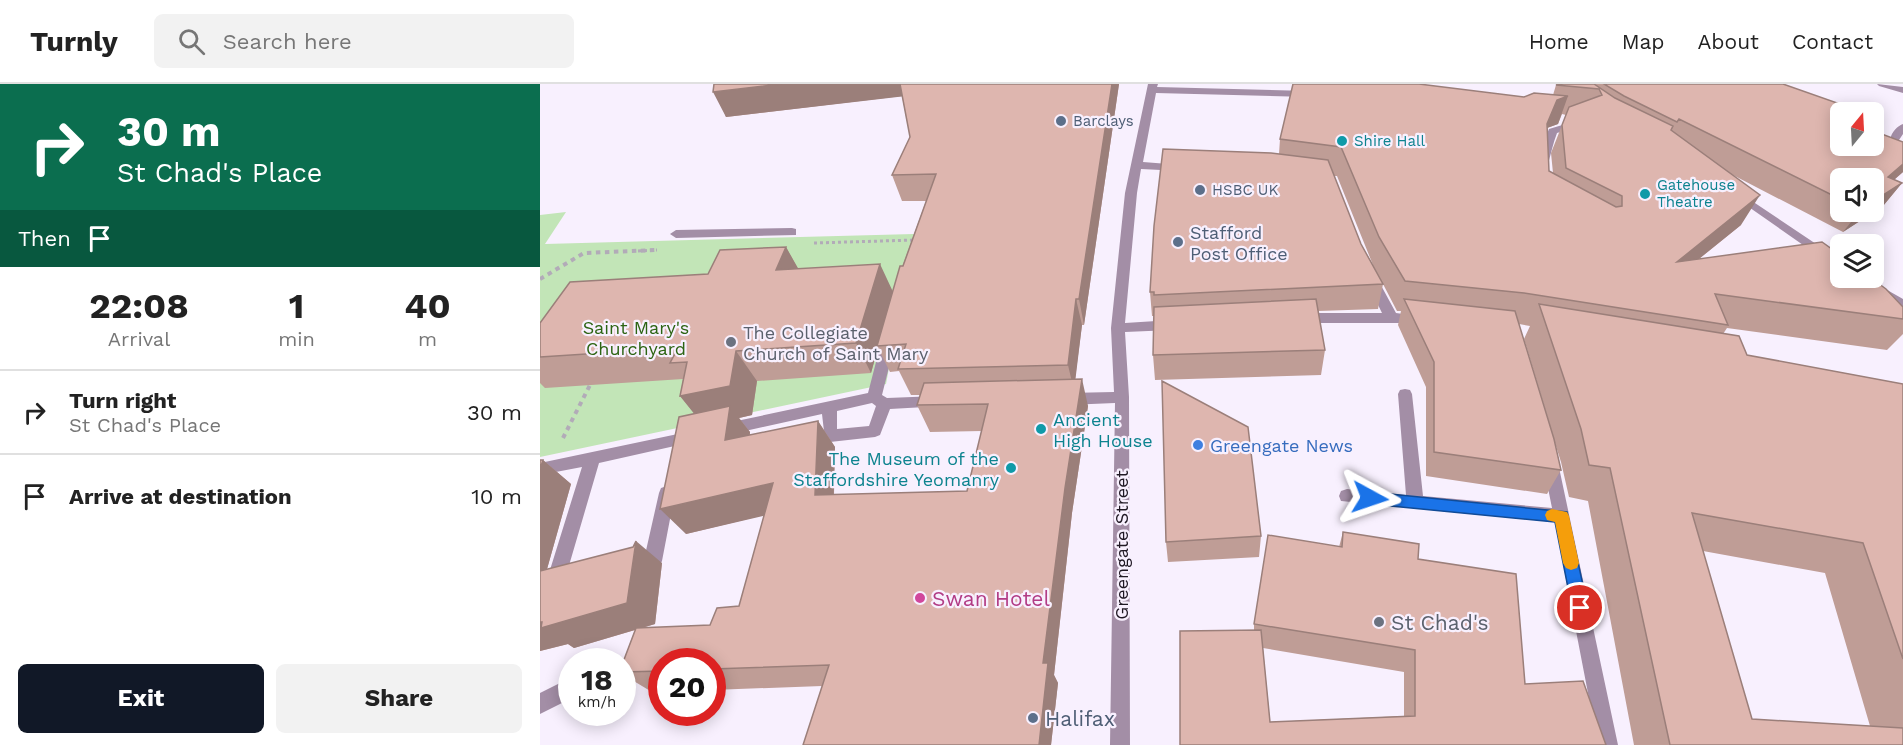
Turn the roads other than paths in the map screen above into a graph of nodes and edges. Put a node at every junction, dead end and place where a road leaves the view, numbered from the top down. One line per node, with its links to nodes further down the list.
1 (1882, 84): 3 (street)
2 (1152, 87): 4 (street); 8 (street, Greengate Street)
3 (1903, 90)
4 (1326, 96)
5 (1554, 119): 10 (street)
6 (1903, 127): 7 (street)
7 (1895, 138)
8 (1136, 165): 9 (street); 22 (street, Greengate Street)
9 (1191, 168)
10 (1545, 176)
11 (1722, 184): 14 (street)
12 (792, 232): 13 (street)
13 (676, 234)
14 (1830, 258)
15 (1365, 267): 18 (street)
16 (1874, 288): 17 (street)
17 (1903, 305)
18 (1391, 317): 19 (street); 20 (street)
19 (1284, 319)
20 (1435, 322)
21 (1190, 324): 22 (street)
22 (1118, 328): 25 (street, Greengate Street)
23 (892, 330): 27 (street)
24 (1405, 394): 35 (street)
25 (1122, 397): 26 (street); 41 (street, Greengate Street)
26 (1049, 399)
27 (879, 400): 28 (street); 29 (street); 29 (street)
28 (955, 402)
29 (829, 407): 30 (street)
30 (679, 440): 32 (street); 37 (street)
31 (1548, 452): 36 (street)
32 (592, 459): 33 (street); 38 (street)
33 (543, 468)
34 (1347, 496): 35 (street)
35 (1415, 502): 36 (street)
36 (1562, 516): 42 (street)
37 (620, 570)
38 (576, 581)
39 (558, 694): 40 (street)
40 (540, 704)
41 (1120, 745)
42 (1608, 745)

